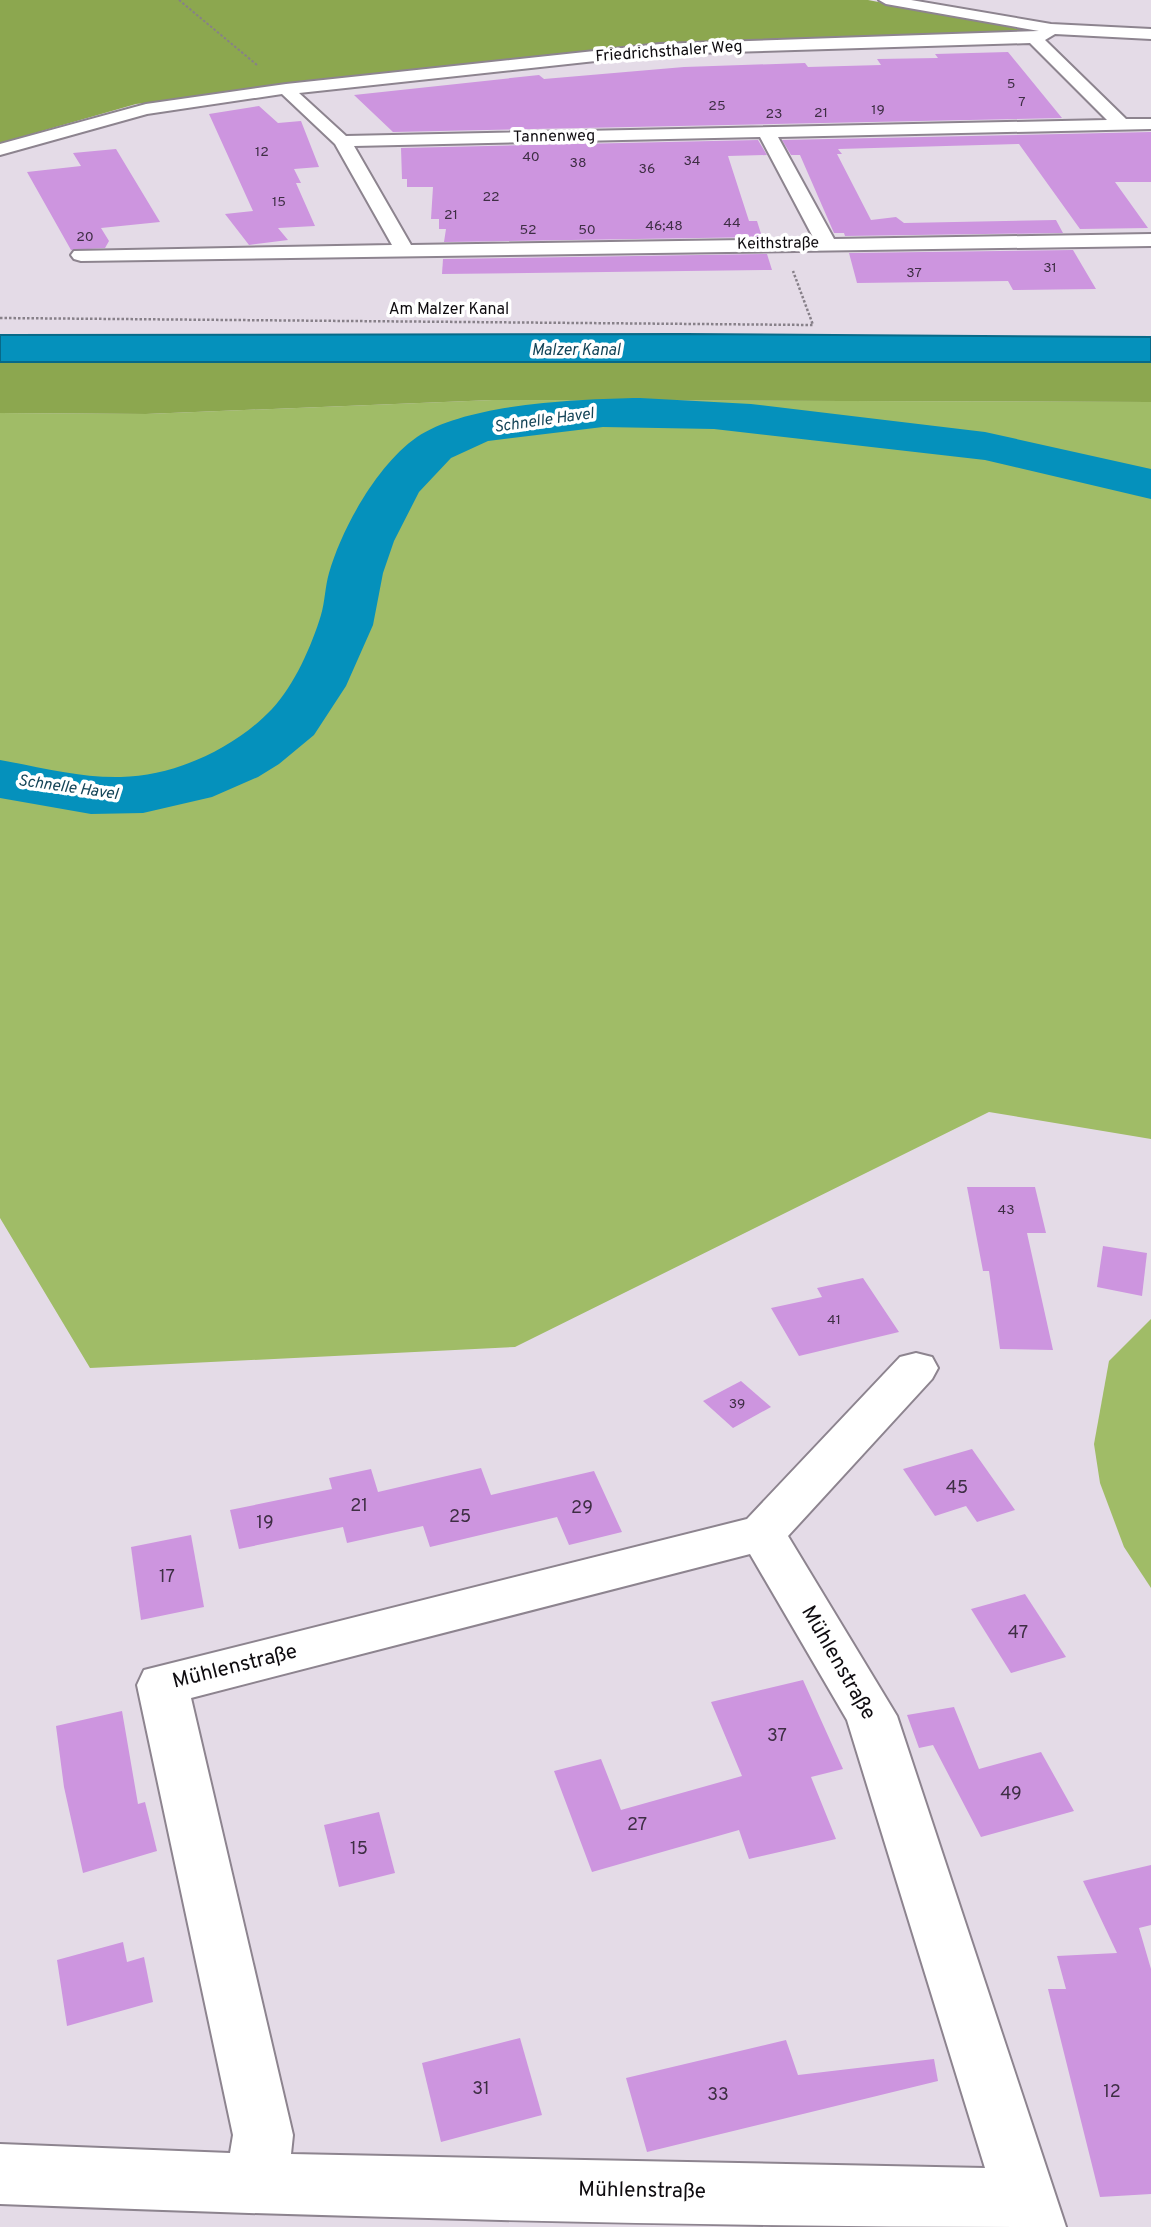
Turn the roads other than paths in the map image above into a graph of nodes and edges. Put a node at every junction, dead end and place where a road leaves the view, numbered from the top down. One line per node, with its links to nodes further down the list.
1 (886, 0): 2 (street)
2 (1051, 29): 3 (street); 4 (street, Friedrichsthaler Weg)
3 (1151, 34)
4 (1034, 38): 5 (street, Friedrichsthaler Weg); 6 (street)
5 (286, 89): 9 (street); 10 (street, Friedrichsthaler Weg)
6 (1121, 124): 7 (street, Tannenweg); 8 (street, Tannenweg)
7 (1151, 124)
8 (766, 132): 9 (street, Tannenweg); 12 (street)
9 (342, 141): 13 (street)
10 (0, 150)
11 (1151, 240): 12 (street, Keithstraße)
12 (826, 243): 13 (street, Keithstraße)
13 (405, 251): 14 (street)
14 (81, 255)
15 (916, 1368): 16 (street)
16 (762, 1533): 18 (street, Mühlenstraße); 19 (street, Mühlenstraße)
17 (0, 2174): 18 (street, Mühlenstraße)
18 (256, 2184): 19 (street, Mühlenstraße)
19 (1032, 2213)

